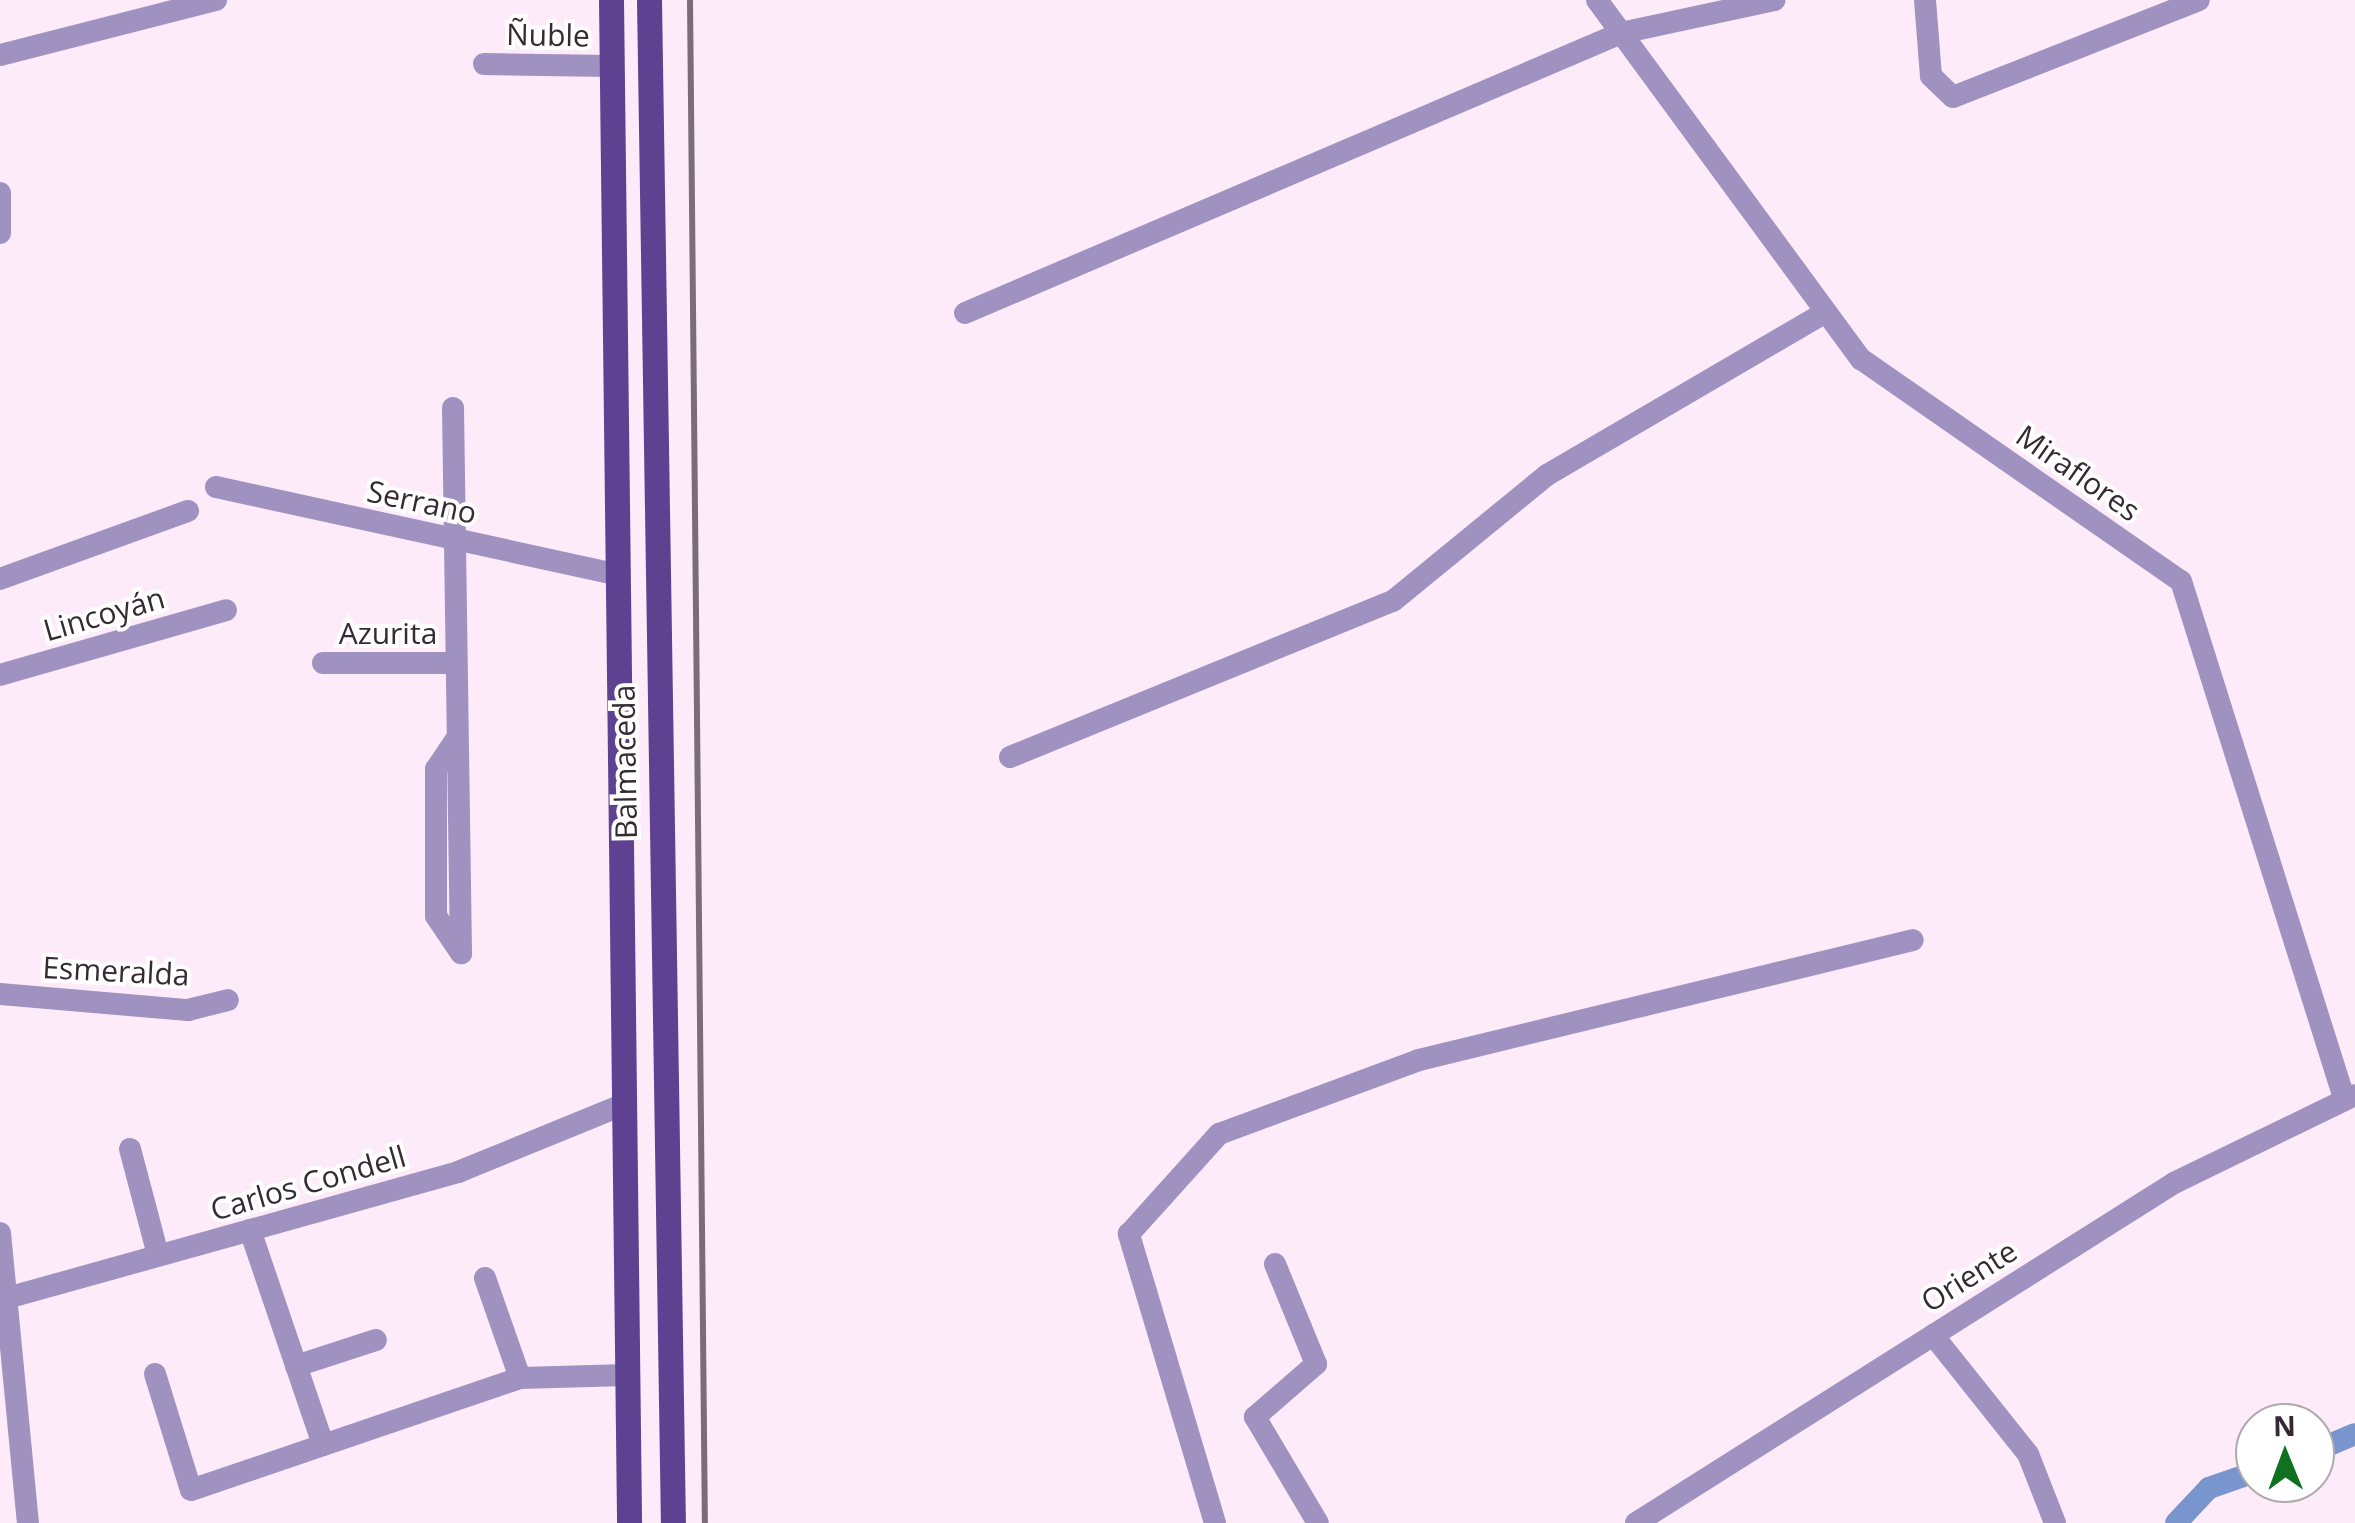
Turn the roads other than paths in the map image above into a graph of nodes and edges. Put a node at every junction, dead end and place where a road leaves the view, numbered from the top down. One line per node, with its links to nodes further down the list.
1 (216, 0): 9 (street)
2 (611, 0): 11 (main road, Balmaceda)
3 (649, 0): 50 (main road, Balmaceda)
4 (1597, 0): 8 (street, Miraflores)
5 (1775, 0): 8 (street)
6 (1925, 0): 7 (street)
7 (2199, 0)
8 (1621, 33): 14 (street); 15 (street, Miraflores)
9 (0, 55)
10 (484, 64): 11 (street, Ñuble)
11 (611, 66): 20 (main road, Balmaceda)
12 (0, 194): 13 (street)
13 (0, 233)
14 (964, 312)
15 (1826, 312): 27 (street); 31 (street, Miraflores)
16 (453, 408): 19 (street)
17 (216, 487): 19 (street, Serrano)
18 (188, 511): 21 (street)
19 (451, 539): 20 (street, Serrano); 23 (street)
20 (615, 574): 32 (main road, Balmaceda)
21 (0, 579)
22 (226, 610): 25 (street, Lincoyán)
23 (454, 663): 24 (street, Azurita); 26 (street)
24 (323, 664)
25 (0, 676)
26 (456, 741): 26 (street)
27 (1010, 757)
28 (1913, 940): 51 (street)
29 (0, 994): 30 (street, Esmeralda)
30 (228, 1000)
31 (2349, 1096): 40 (street, Oriente)
32 (625, 1104): 34 (street, Carlos Condell); 44 (main road, Balmaceda)
33 (130, 1148): 36 (street)
34 (250, 1230): 36 (street, Carlos Condell); 42 (street)
35 (0, 1233): 39 (street)
36 (158, 1256): 39 (street, Carlos Condell)
37 (1275, 1264): 52 (street)
38 (486, 1278): 45 (street)
39 (2, 1299): 46 (street)
40 (1933, 1335): 53 (street, Oriente); 54 (street)
41 (376, 1340): 42 (street)
42 (296, 1366): 47 (street)
43 (155, 1374): 47 (street)
44 (627, 1375): 45 (street); 49 (main road, Balmaceda)
45 (520, 1378): 47 (street)
46 (8, 1412): 48 (street)
47 (323, 1445)
48 (28, 1523)
49 (628, 1523)
50 (674, 1523)
51 (1215, 1523)
52 (1318, 1523)
53 (1636, 1523)
54 (2055, 1523)

